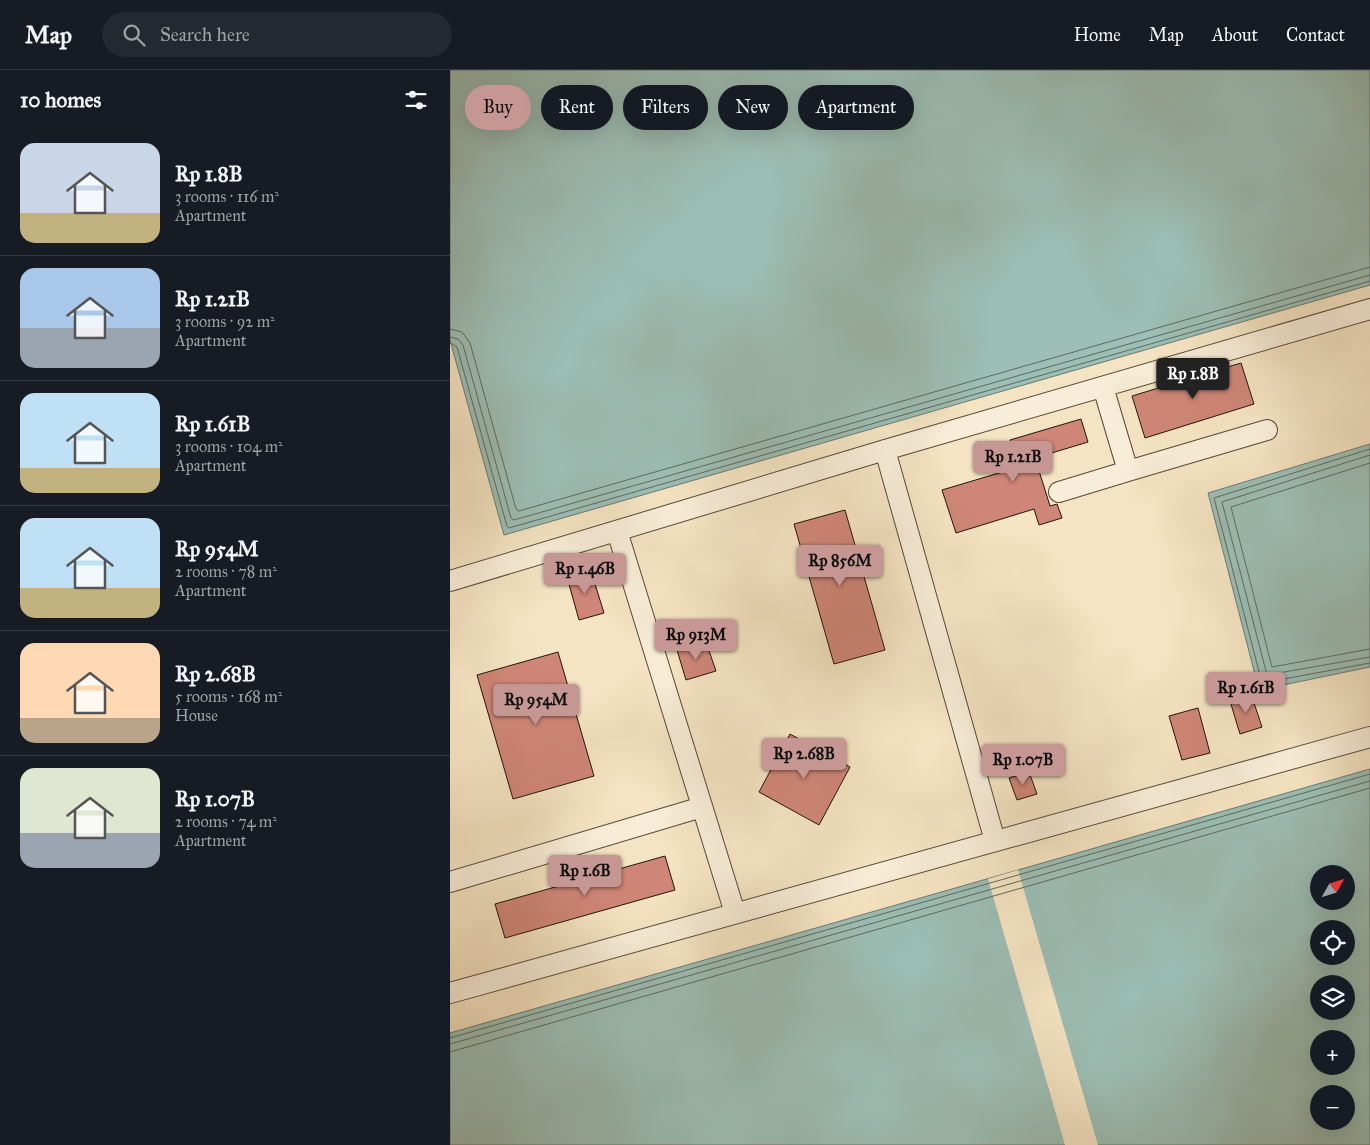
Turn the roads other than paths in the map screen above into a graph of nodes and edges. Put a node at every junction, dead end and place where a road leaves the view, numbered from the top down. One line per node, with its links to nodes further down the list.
1 (1370, 309): 2 (lane)
2 (1102, 386): 4 (lane); 5 (lane)
3 (1267, 430): 5 (lane)
4 (885, 450): 7 (lane); 11 (lane)
5 (1128, 471): 6 (lane)
6 (1059, 492)
7 (617, 531): 8 (lane); 10 (lane)
8 (450, 581)
9 (1370, 737): 11 (lane)
10 (702, 807): 12 (lane); 13 (lane)
11 (995, 841): 13 (lane)
12 (450, 882)
13 (735, 913): 14 (lane)
14 (450, 993)

